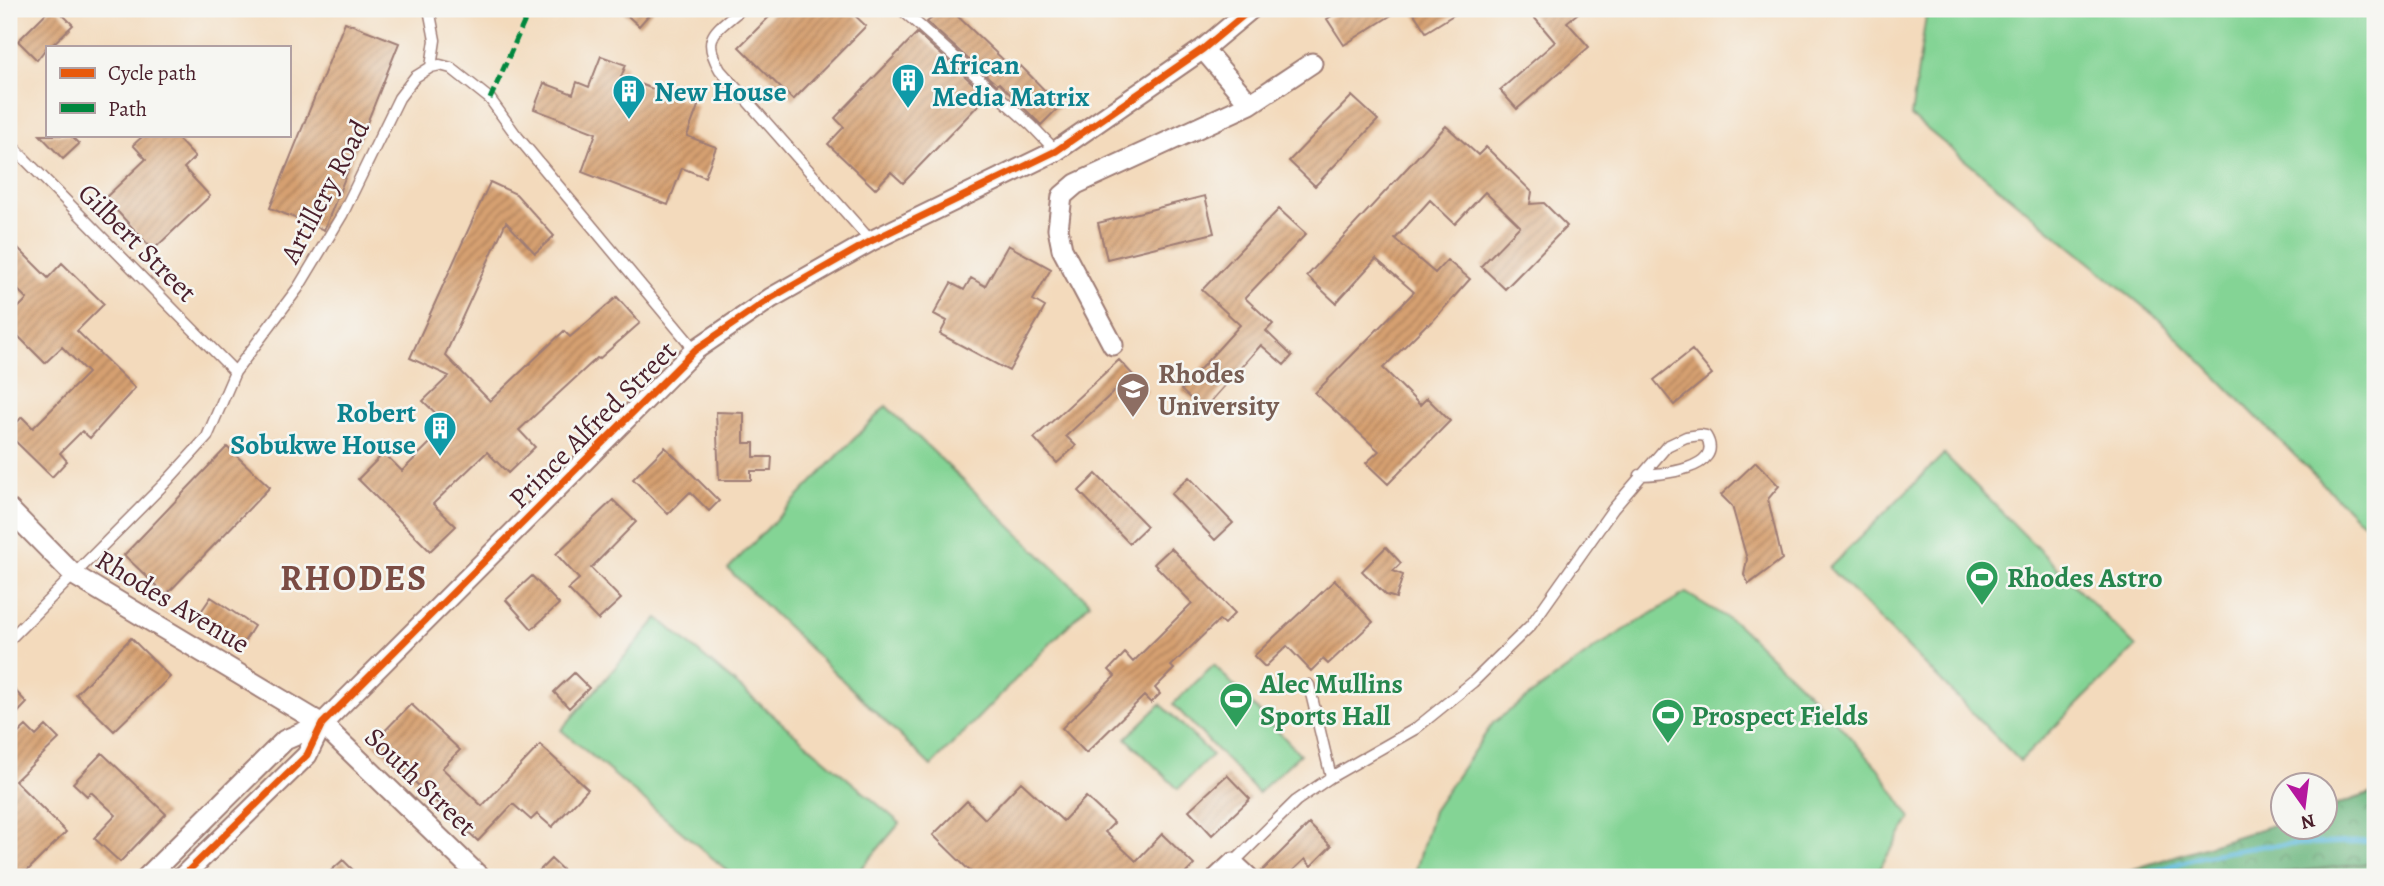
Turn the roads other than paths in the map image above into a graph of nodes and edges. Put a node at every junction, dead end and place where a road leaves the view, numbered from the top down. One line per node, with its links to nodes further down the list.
1 (429, 9): 7 (lane)
2 (741, 9): 11 (lane)
3 (901, 9): 10 (lane)
4 (1251, 9): 5 (street, Prince Alfred Street)
5 (1203, 49): 8 (street); 10 (street, Prince Alfred Street)
6 (1312, 63): 8 (street)
7 (431, 67): 13 (lane); 14 (lane, Artillery Road)
8 (1250, 104): 12 (street)
9 (9, 143): 14 (lane, Gilbert Street)
10 (1056, 151): 11 (street, Prince Alfred Street)
11 (872, 240): 13 (street, Prince Alfred Street)
12 (1113, 345)
13 (695, 350): 20 (street, Prince Alfred Street)
14 (235, 372): 17 (lane, Artillery Road)
15 (1640, 475): 15 (lane); 21 (lane)
16 (9, 509): 17 (street, Rhodes Avenue)
17 (74, 575): 18 (lane, Artillery Road); 20 (street, Rhodes Avenue)
18 (9, 640)
19 (1309, 685): 21 (lane)
20 (322, 724): 23 (street, Prince Alfred Street); 24 (street, Prince Alfred Street); 25 (street, South Street)
21 (1331, 777): 22 (lane)
22 (1233, 863): 26 (street); 27 (street)
23 (146, 877)
24 (182, 877)
25 (480, 877)
26 (1218, 877)
27 (1248, 877)

